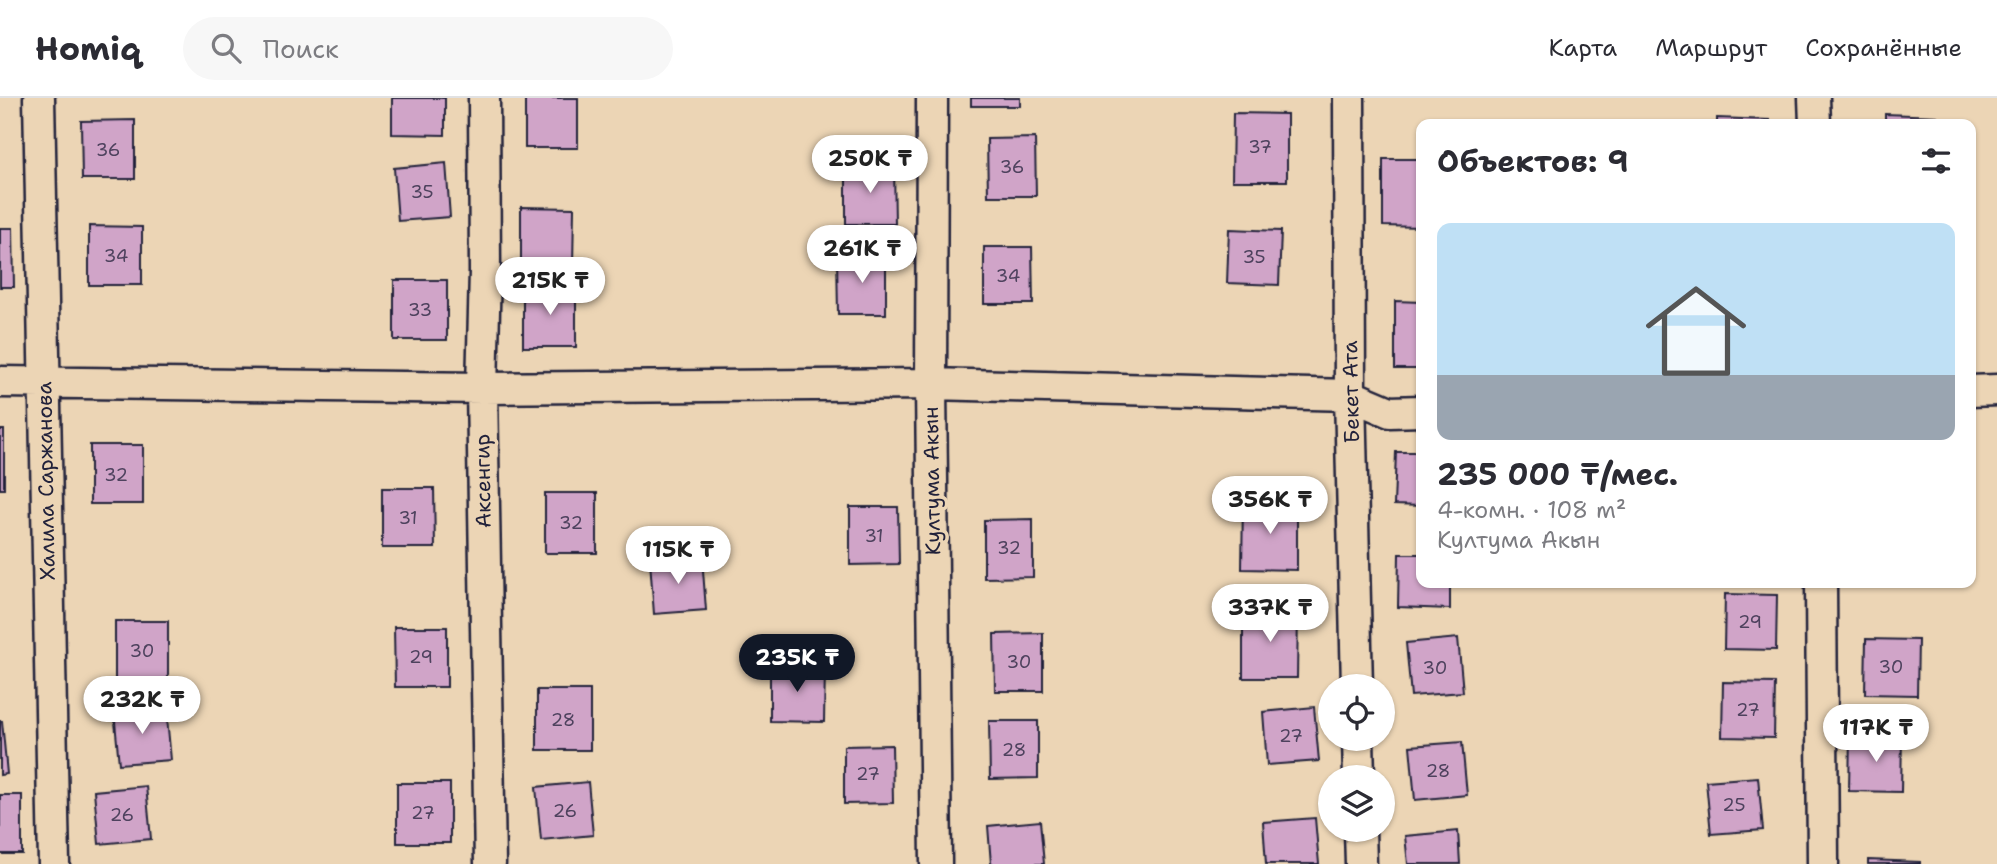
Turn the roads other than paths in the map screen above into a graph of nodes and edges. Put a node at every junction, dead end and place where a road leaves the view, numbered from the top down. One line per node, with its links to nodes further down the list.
1 (39, 98): 8 (street, Халила Саржанова)
2 (484, 98): 10 (street, Аксенгир)
3 (932, 98): 9 (street, Култума Акын)
4 (1349, 98): 13 (street, Бекет Ата)
5 (1814, 98): 6 (street)
6 (1815, 119)
7 (0, 382): 8 (street)
8 (44, 382): 10 (street); 18 (street, Халила Саржанова)
9 (931, 384): 10 (street); 13 (street); 20 (street, Култума Акын)
10 (482, 388): 19 (street, Аксенгир)
11 (1997, 390): 12 (street)
12 (1976, 391)
13 (1350, 394): 14 (street); 16 (street, Бекет Ата)
14 (1416, 411)
15 (1821, 588): 22 (street)
16 (1357, 674)
17 (1360, 842): 21 (street)
18 (54, 864)
19 (490, 864)
20 (936, 864)
21 (1361, 864)
22 (1822, 864)

